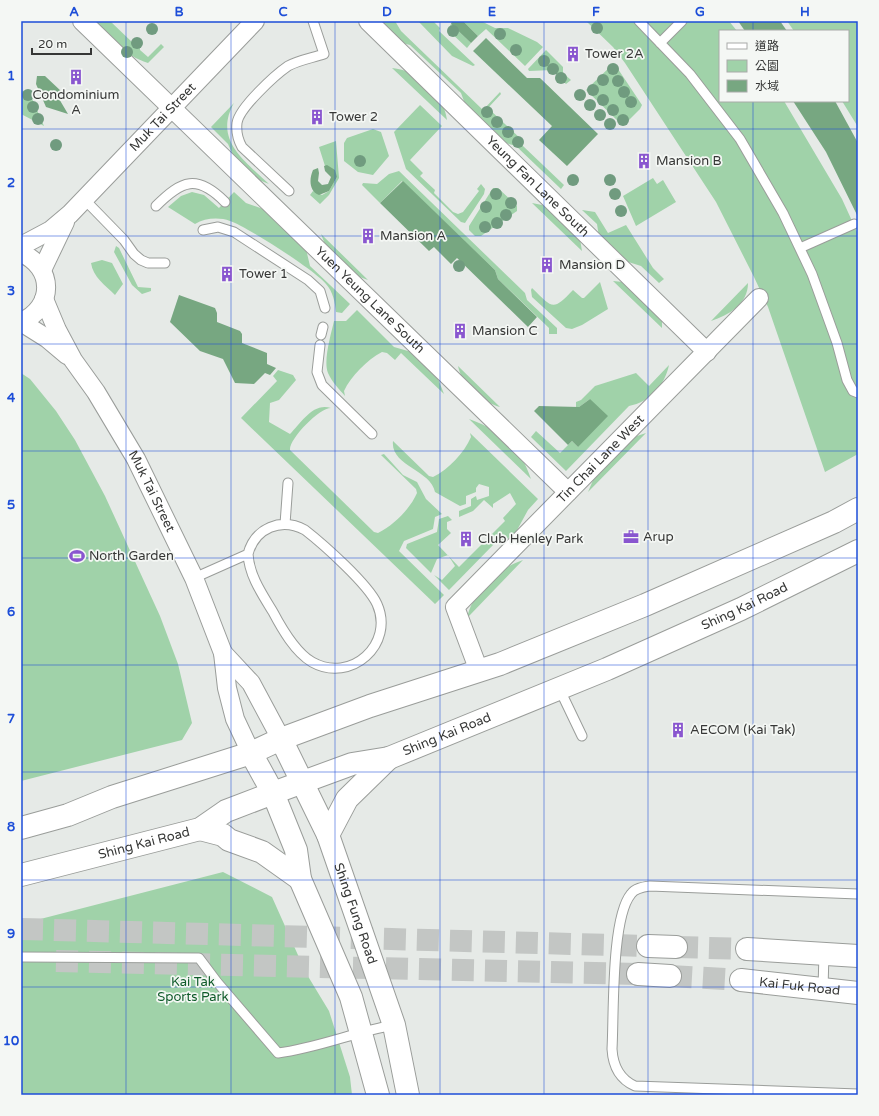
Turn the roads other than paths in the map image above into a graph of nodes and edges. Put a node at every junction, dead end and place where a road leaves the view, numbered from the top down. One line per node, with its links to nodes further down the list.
1 (82, 21): 8 (street, Yuen Yeung Lane South)
2 (255, 21): 8 (street, Muk Tai Street)
3 (314, 21): 9 (lane)
4 (368, 21): 26 (street, Yeung Fan Lane South)
5 (639, 21): 7 (lane)
6 (682, 21): 7 (lane)
7 (660, 43): 17 (lane)
8 (172, 108): 10 (street, Muk Tai Street); 31 (street, Yuen Yeung Lane South)
9 (289, 191)
10 (84, 199): 13 (street, Muk Tai Street); 19 (lane)
11 (225, 202): 12 (lane)
12 (156, 206)
13 (70, 214): 16 (street, Muk Tai Street); 20 (street, Muk Tai Street)
14 (854, 224): 17 (lane)
15 (203, 230): 23 (lane)
16 (21, 246)
17 (800, 248): 28 (lane)
18 (21, 252): 20 (street)
19 (165, 263)
20 (42, 270): 21 (street, Muk Tai Street)
21 (44, 298): 24 (street, Muk Tai Street); 27 (street, Muk Tai Street)
22 (759, 298): 26 (street, Tin Chai Lane West)
23 (325, 308)
24 (21, 322): 27 (street, Muk Tai Street)
25 (320, 345): 29 (lane)
26 (707, 352): 31 (street, Tin Chai Lane West)
27 (74, 360): 36 (street, Muk Tai Street)
28 (858, 393)
29 (372, 434)
30 (288, 483): 33 (lane)
31 (568, 492): 38 (street, Tin Chai Lane West)
32 (858, 509): 38 (main road)
33 (285, 524): 35 (lane); 35 (lane)
34 (858, 552): 39 (main road, Shing Kai Road)
35 (248, 554): 36 (lane)
36 (194, 578): 37 (street, Muk Tai Street)
37 (223, 653): 41 (street, Muk Tai Street); 42 (street, Muk Tai Street)
38 (479, 671): 41 (main road)
39 (559, 688): 40 (lane); 43 (main road, Shing Kai Road)
40 (582, 736)
41 (282, 740): 42 (main road); 44 (main road, Shing Fung Road)
42 (251, 753): 45 (main road); 46 (main road)
43 (389, 758): 44 (main road, Shing Kai Road); 48 (main road)
44 (302, 782): 45 (main road, Shing Kai Road); 48 (main road, Shing Fung Road)
45 (273, 793): 47 (main road, Shing Kai Road); 50 (main road)
46 (21, 828)
47 (200, 829): 49 (main road, Shing Kai Road); 50 (main road)
48 (328, 835): 63 (main road, Shing Fung Road)
49 (21, 875)
50 (300, 879): 64 (main road)
51 (858, 894): 65 (lane)
52 (648, 946): 53 (main road)
53 (676, 947)
54 (747, 949): 55 (main road)
55 (824, 954): 56 (main road); 61 (lane)
56 (858, 956)
57 (21, 957): 64 (lane)
58 (638, 974): 59 (main road)
59 (670, 976)
60 (741, 980): 61 (main road, Kai Fuk Road)
61 (823, 988): 62 (main road, Kai Fuk Road)
62 (858, 993)
63 (394, 1025): 64 (lane); 67 (main road, Shing Fung Road)
64 (361, 1033): 66 (main road)
65 (858, 1094)
66 (378, 1095)
67 (408, 1095)

